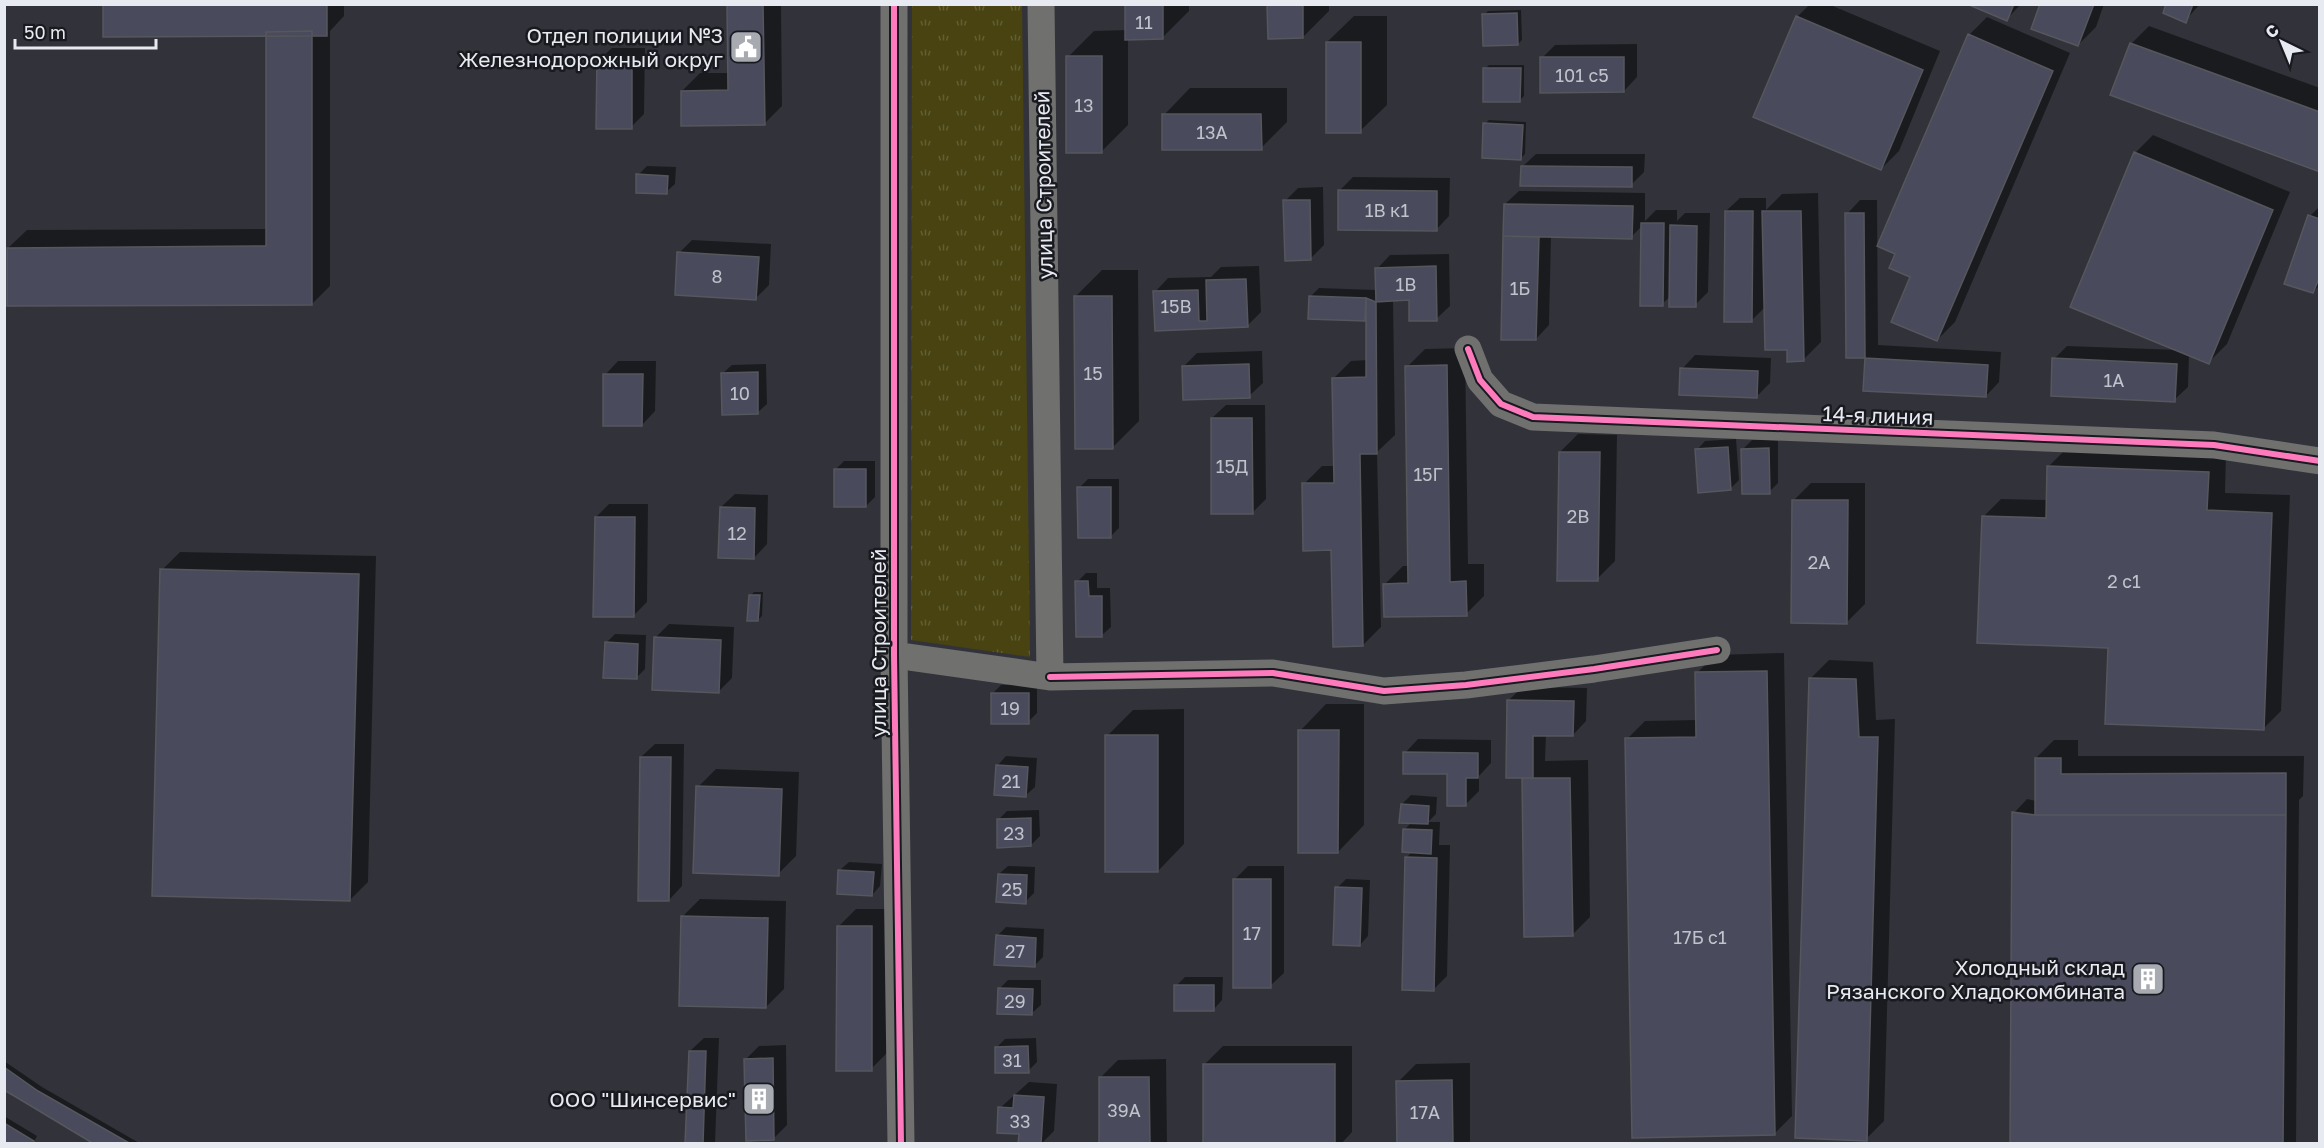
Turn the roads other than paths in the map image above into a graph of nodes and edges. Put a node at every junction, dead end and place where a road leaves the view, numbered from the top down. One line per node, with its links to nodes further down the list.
1 (894, 4): 6 (street, улица Строителей)
2 (1041, 4): 7 (street, улица Строителей)
3 (1468, 349): 4 (street, 14-я линия)
4 (2319, 461)
5 (1717, 651): 7 (street)
6 (894, 655): 7 (street, улица Строителей); 8 (street, улица Строителей)
7 (1050, 677)
8 (901, 1143)

